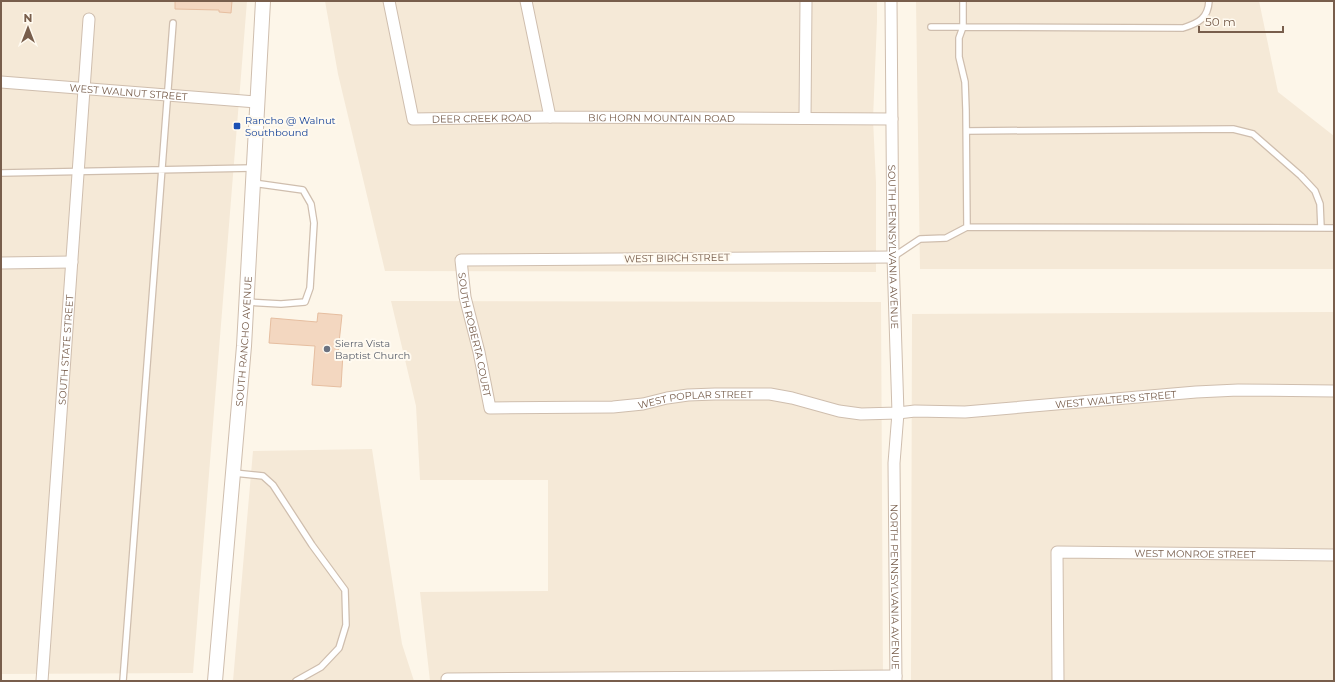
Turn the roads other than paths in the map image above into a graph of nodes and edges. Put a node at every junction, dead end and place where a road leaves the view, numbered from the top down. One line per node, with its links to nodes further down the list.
1 (263, 1): 15 (street, SOUTH RANCHO AVENUE)
2 (389, 1): 16 (street, DEER CREEK ROAD)
3 (526, 1): 16 (street)
4 (806, 1): 17 (street)
5 (890, 1): 18 (street, SOUTH PENNSYLVANIA AVENUE)
6 (963, 1): 11 (lane)
7 (1209, 1): 11 (lane)
8 (89, 19): 13 (street, SOUTH STATE STREET)
9 (173, 23): 14 (lane)
10 (931, 27): 11 (lane)
11 (963, 27): 19 (lane)
12 (1, 82): 13 (street, WEST WALNUT STREET)
13 (85, 88): 14 (street, WEST WALNUT STREET); 22 (street, SOUTH STATE STREET)
14 (168, 95): 15 (street, WEST WALNUT STREET); 21 (lane)
15 (257, 102): 20 (street, SOUTH RANCHO AVENUE)
16 (550, 117): 17 (street, BIG HORN MOUNTAIN ROAD)
17 (804, 118): 18 (street, BIG HORN MOUNTAIN ROAD)
18 (892, 118): 28 (street, SOUTH PENNSYLVANIA AVENUE)
19 (966, 131): 25 (lane); 26 (lane)
20 (253, 168): 21 (lane); 24 (street, SOUTH RANCHO AVENUE)
21 (162, 170): 22 (lane); 42 (lane)
22 (79, 171): 23 (lane); 30 (street, SOUTH STATE STREET)
23 (1, 173)
24 (252, 184): 32 (street, SOUTH RANCHO AVENUE); 32 (lane)
25 (967, 227): 26 (lane); 28 (lane)
26 (1321, 228): 27 (lane)
27 (1334, 228)
28 (893, 256): 29 (street, WEST BIRCH STREET); 35 (street, SOUTH PENNSYLVANIA AVENUE)
29 (461, 260): 34 (street, SOUTH ROBERTA COURT)
30 (72, 262): 31 (street); 41 (street, SOUTH STATE STREET)
31 (1, 263)
32 (246, 302): 36 (street, SOUTH RANCHO AVENUE)
33 (1334, 391): 35 (street, WEST WALTERS STREET)
34 (490, 408): 35 (street, WEST POPLAR STREET)
35 (898, 413): 37 (street, SOUTH PENNSYLVANIA AVENUE)
36 (233, 472): 43 (street, SOUTH RANCHO AVENUE); 44 (lane)
37 (894, 492): 39 (street, NORTH PENNSYLVANIA AVENUE)
38 (1334, 555): 45 (street, WEST MONROE STREET)
39 (896, 678): 40 (street)
40 (447, 679)
41 (42, 681)
42 (123, 681)
43 (215, 681)
44 (296, 681)
45 (1058, 681)

